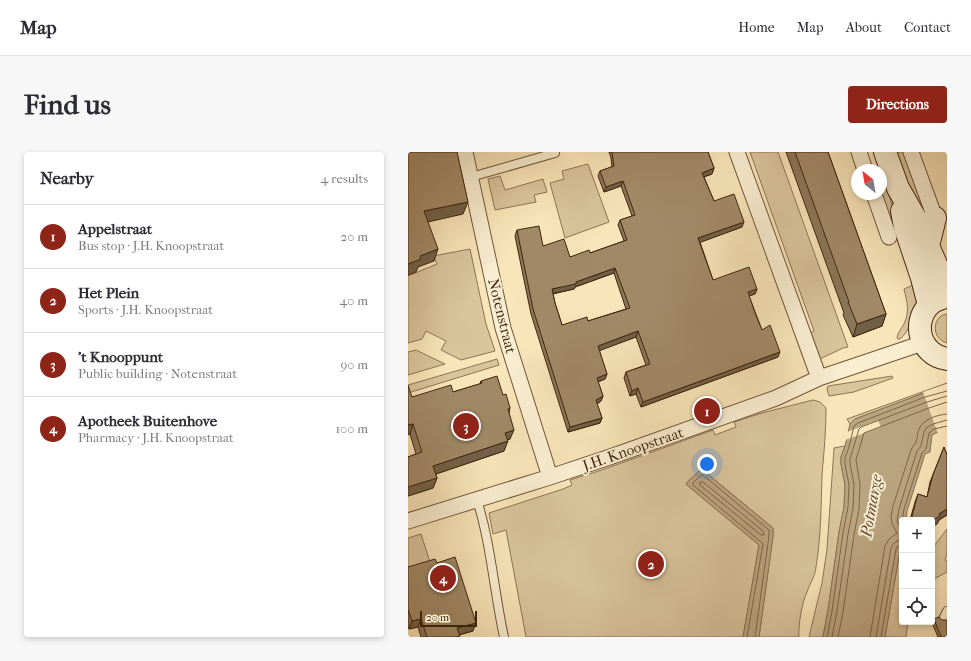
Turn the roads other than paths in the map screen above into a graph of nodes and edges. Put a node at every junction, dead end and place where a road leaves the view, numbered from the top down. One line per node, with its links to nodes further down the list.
1 (465, 152): 8 (street, Notenstraat)
2 (554, 152): 8 (lane)
3 (737, 152): 16 (street)
4 (859, 152): 7 (street)
5 (885, 152): 12 (main road)
6 (911, 152): 10 (street)
7 (863, 164)
8 (471, 177): 17 (street, Notenstraat)
9 (876, 200): 11 (street)
10 (935, 218): 12 (main road)
11 (889, 237): 12 (main road)
12 (921, 250): 13 (main road); 14 (main road)
13 (947, 286)
14 (938, 301): 15 (main road)
15 (939, 355): 16 (street, J.H. Knoopstraat)
16 (819, 378): 17 (street, J.H. Knoopstraat)
17 (550, 477): 18 (street, J.H. Knoopstraat)
18 (477, 500): 19 (street, J.H. Knoopstraat); 22 (lane)
19 (408, 521)
20 (947, 611): 21 (lane)
21 (943, 619)
22 (504, 637)

